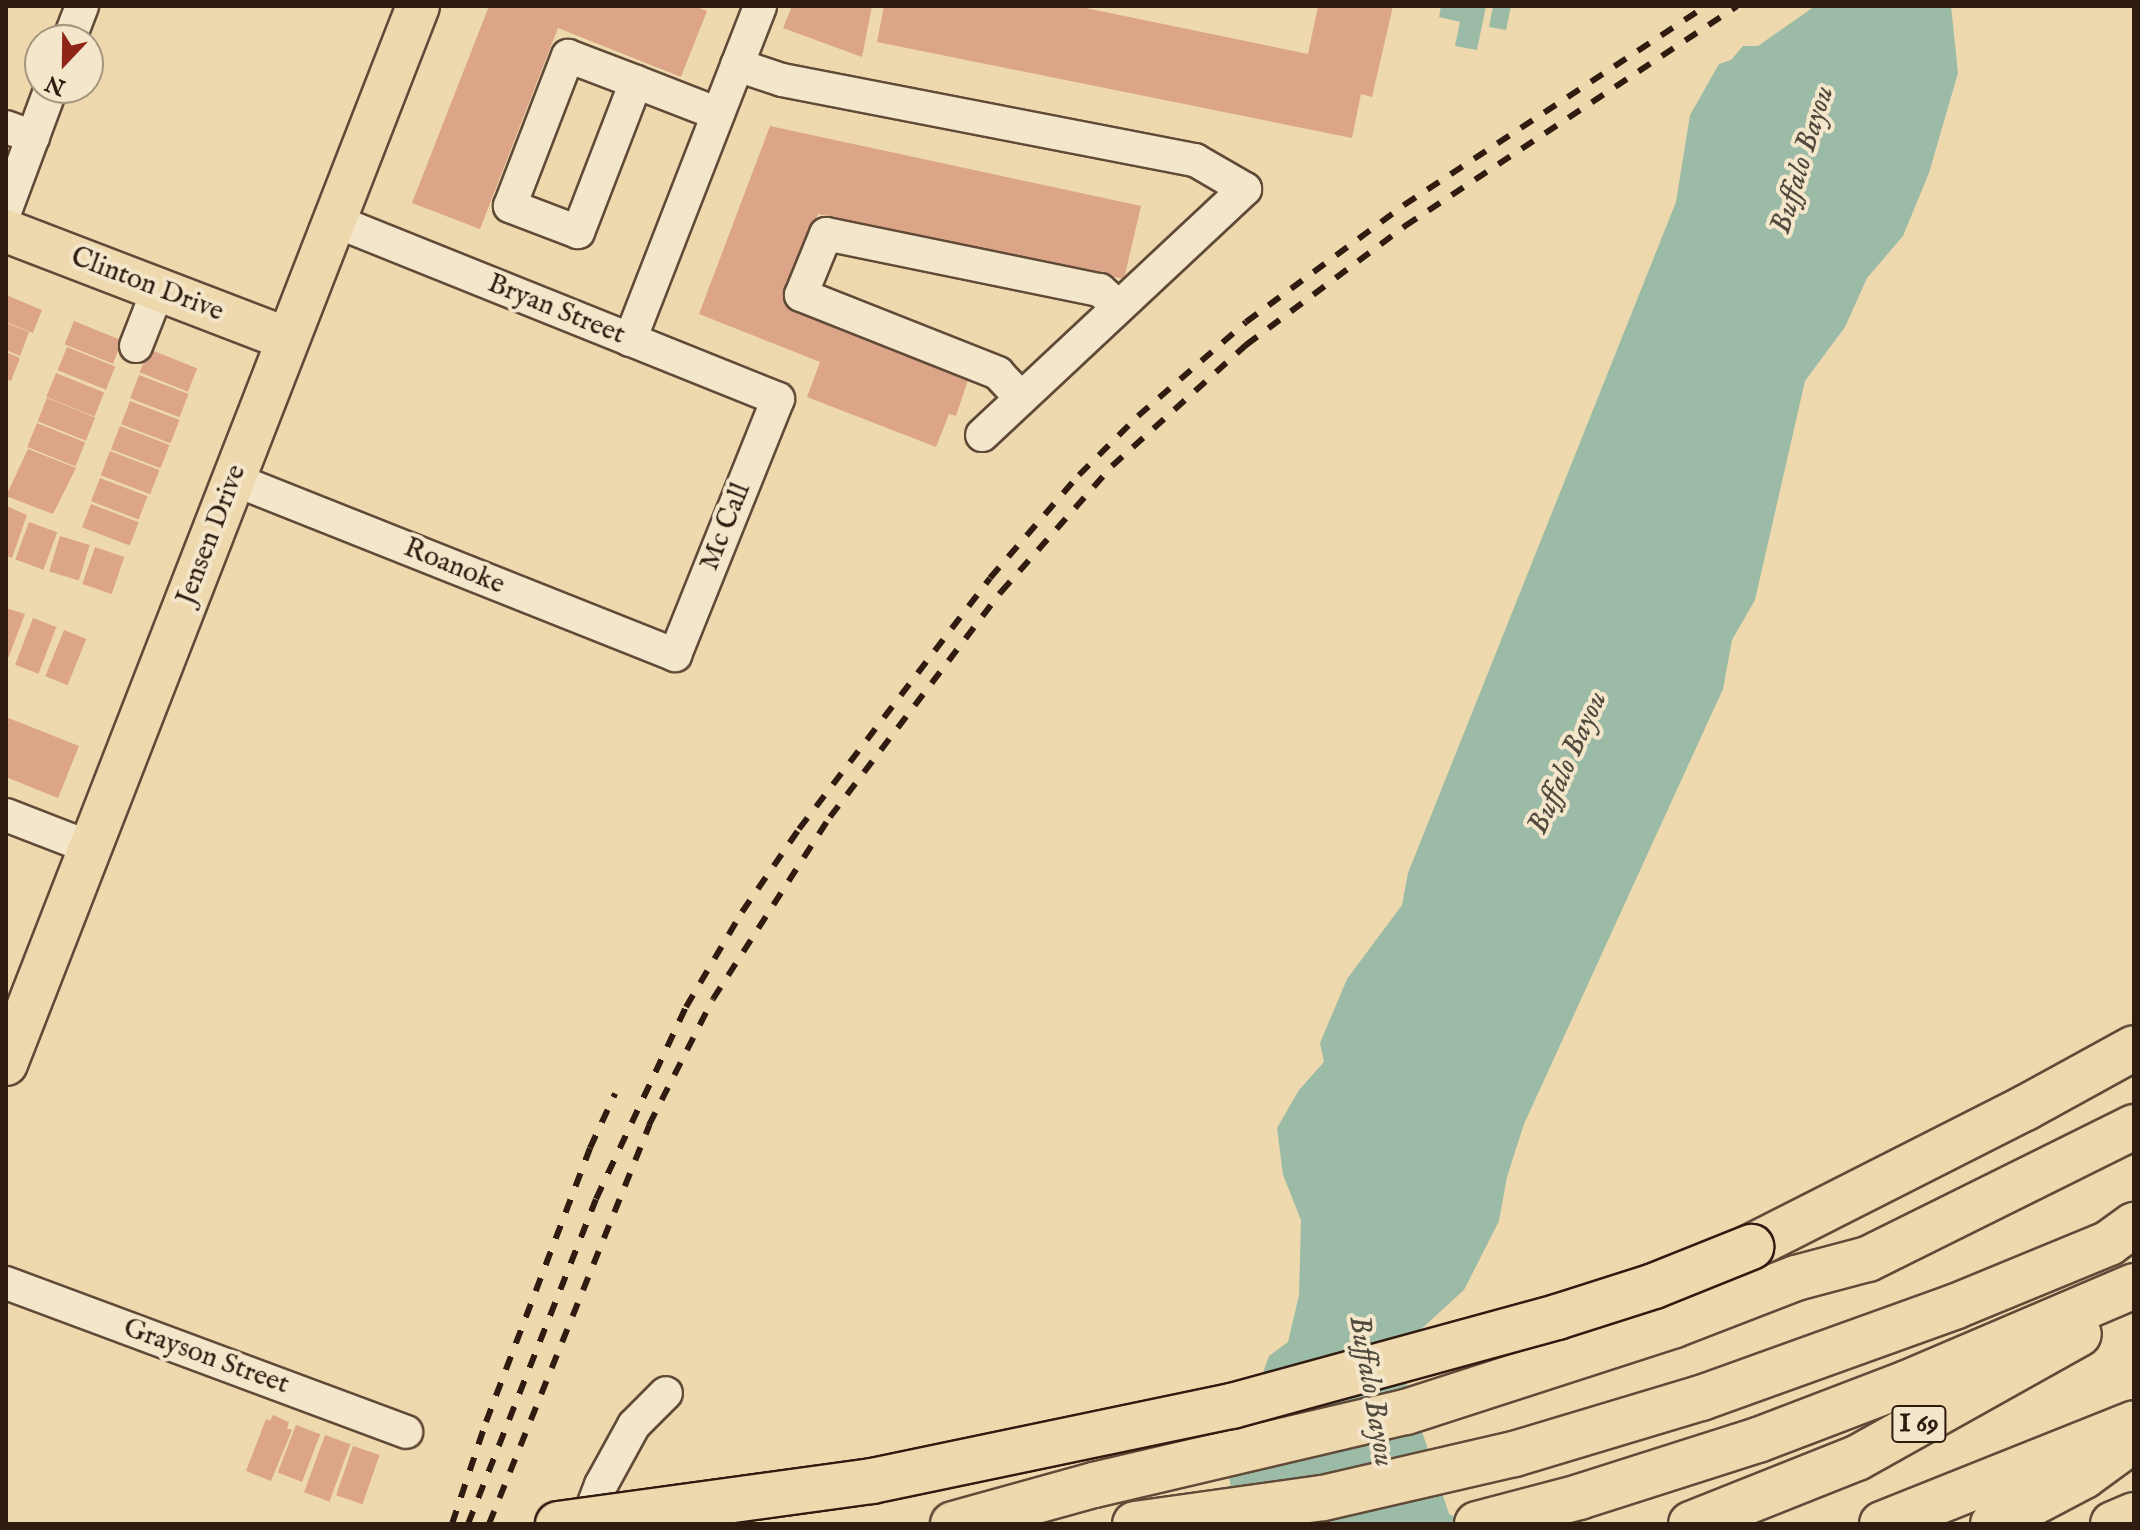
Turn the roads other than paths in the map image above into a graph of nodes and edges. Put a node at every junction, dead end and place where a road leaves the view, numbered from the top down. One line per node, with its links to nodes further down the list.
1 (418, 6): 9 (main road, Jensen Drive)
2 (760, 6): 3 (street)
3 (737, 65): 6 (street); 12 (street)
4 (636, 82): 4 (street); 6 (street)
5 (40, 104): 7 (street)
6 (718, 114): 14 (street)
7 (20, 132): 8 (street)
8 (6, 209)
9 (335, 221): 13 (main road, Jensen Drive); 14 (street, Bryan Street)
10 (6, 231): 11 (main road, Clinton Drive)
11 (158, 290): 13 (main road, Clinton Drive); 15 (street)
12 (1118, 307): 16 (street); 16 (street)
13 (287, 339): 19 (main road, Jensen Drive)
14 (630, 340): 17 (street, Bryan Street)
15 (136, 346)
16 (1021, 398): 18 (street)
17 (778, 399): 20 (street, Mc Call)
18 (982, 435)
19 (233, 479): 20 (street, Roanoke); 22 (main road, Jensen Drive)
20 (675, 655)
21 (6, 815): 22 (street)
22 (91, 848): 24 (main road, Jensen Drive)
23 (2134, 1048): 37 (highway, bridge)
24 (6, 1064)
25 (2134, 1097): 28 (highway)
26 (2134, 1127): 28 (highway)
27 (2134, 1225): 40 (highway)
28 (1796, 1278): 39 (highway)
29 (6, 1283): 34 (street, Grayson Street)
30 (2134, 1286): 41 (highway)
31 (2134, 1297): 42 (highway, I 69)
32 (666, 1393): 38 (street)
33 (2134, 1423): 43 (highway)
34 (406, 1432)
35 (2134, 1439): 44 (highway)
36 (2134, 1515): 45 (highway)
37 (558, 1524)
38 (586, 1524)
39 (953, 1524)
40 (1135, 1524)
41 (1477, 1524)
42 (1691, 1524)
43 (1882, 1524)
44 (1993, 1524)
45 (2113, 1524)

